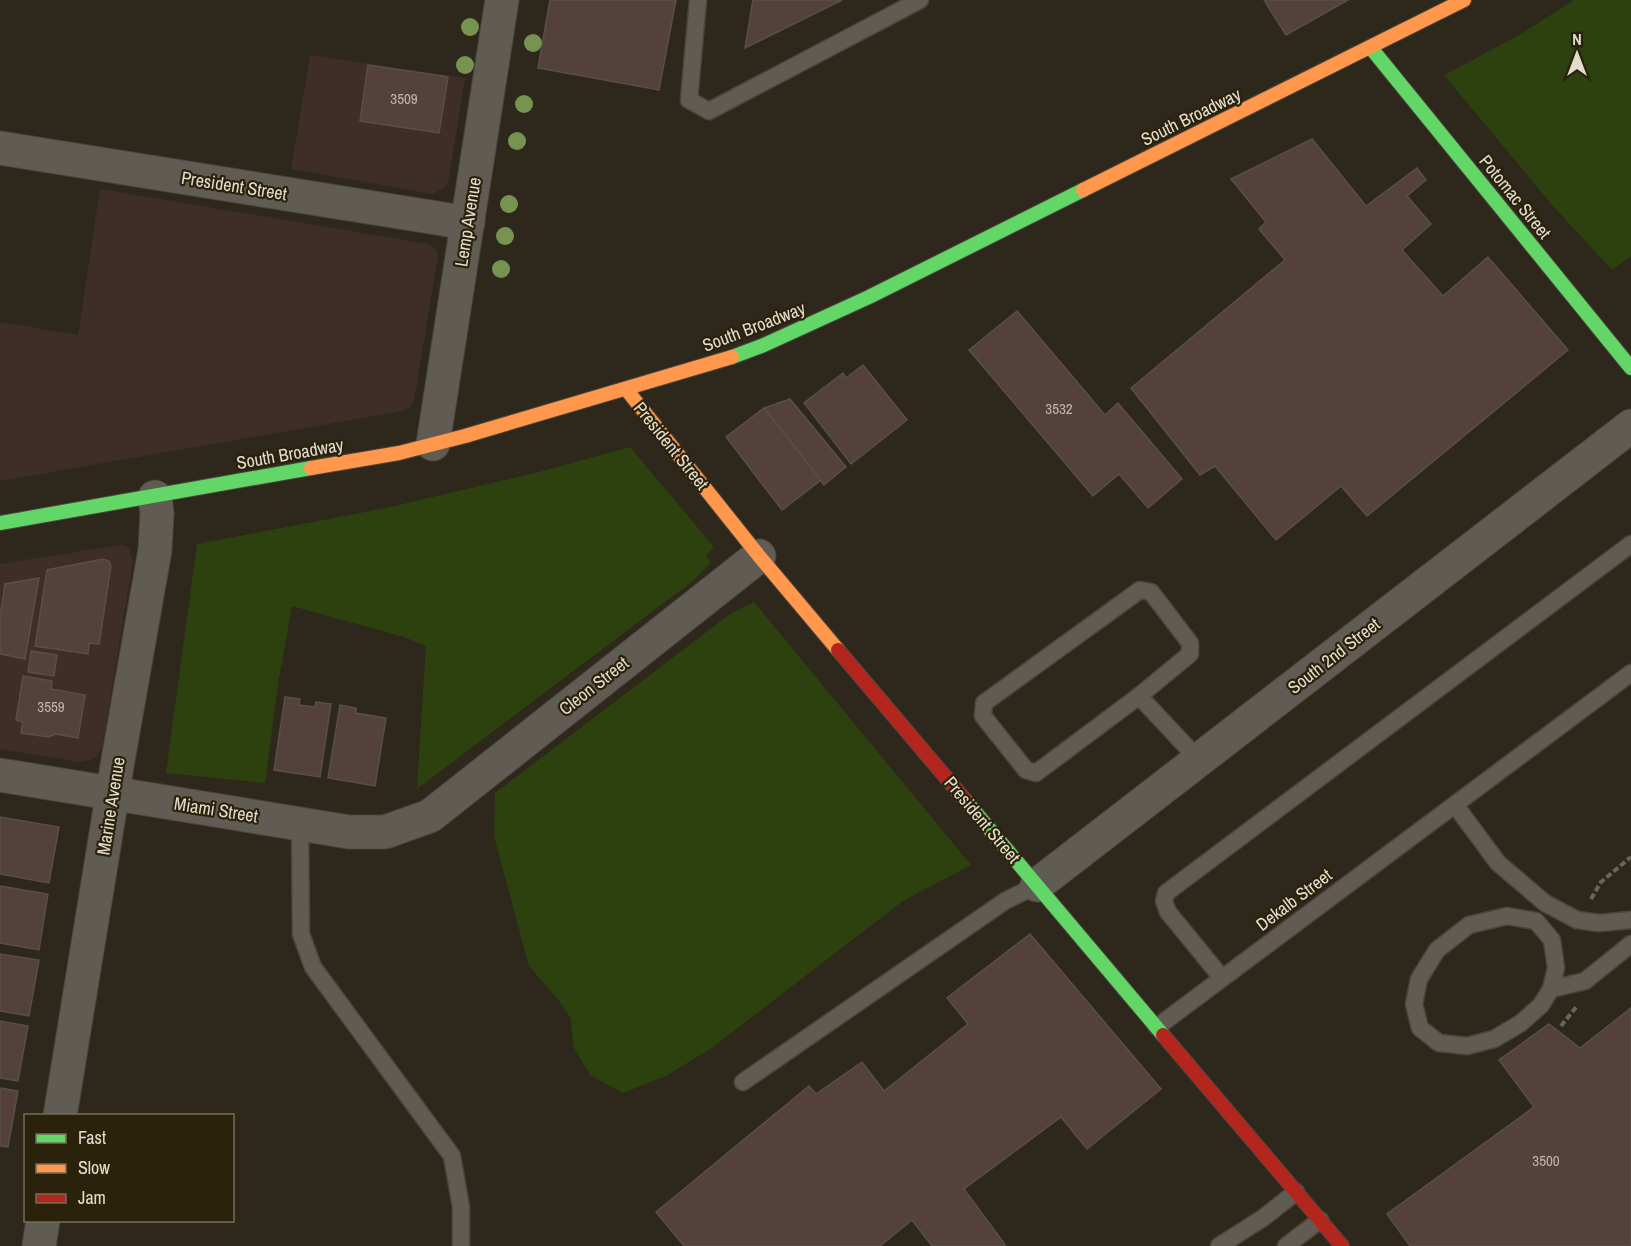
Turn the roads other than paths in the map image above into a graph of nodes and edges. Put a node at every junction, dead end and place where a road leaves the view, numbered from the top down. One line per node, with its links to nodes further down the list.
1 (502, 0): 7 (street, Lemp Avenue)
2 (698, 0): 3 (lane)
3 (920, 0)
4 (1464, 0): 5 (main road, South Broadway)
5 (1371, 48): 8 (main road, Potomac Street); 9 (main road, South Broadway)
6 (0, 148): 7 (street, President Street)
7 (468, 224): 11 (street, Lemp Avenue)
8 (1631, 368)
9 (626, 389): 11 (main road, South Broadway); 15 (main road, President Street)
10 (1631, 426): 18 (street, South 2nd Street)
11 (433, 444): 12 (main road, South Broadway)
12 (155, 497): 13 (main road, South Broadway); 20 (street, Marine Avenue)
13 (0, 523)
14 (1631, 544): 29 (lane)
15 (759, 556): 22 (street, Cleon Street); 24 (main road, President Street)
16 (1631, 673): 21 (lane, Dekalb Street)
17 (1139, 696): 17 (lane); 18 (lane)
18 (1199, 760): 24 (street, South 2nd Street)
19 (0, 775): 20 (street, Miami Street)
20 (113, 794): 23 (street, Miami Street); 33 (street, Marine Avenue)
21 (1455, 805): 25 (lane); 29 (lane, Dekalb Street)
22 (430, 816): 23 (street, Miami Street)
23 (300, 824): 38 (lane)
24 (1037, 885): 31 (main road, President Street); 32 (lane)
25 (1545, 903): 26 (lane); 27 (lane)
26 (1631, 920)
27 (1536, 921): 30 (lane); 30 (lane)
28 (1631, 944): 30 (lane)
29 (1222, 978): 31 (lane, Dekalb Street)
30 (1551, 989)
31 (1157, 1027): 34 (main road, President Street)
32 (743, 1082)
33 (60, 1114)
34 (1296, 1192): 35 (main road, President Street); 39 (lane)
35 (1320, 1220): 40 (lane); 41 (main road, President Street)
36 (43, 1222): 37 (street)
37 (39, 1246)
38 (461, 1246)
39 (1219, 1246)
40 (1286, 1246)
41 (1342, 1246)

